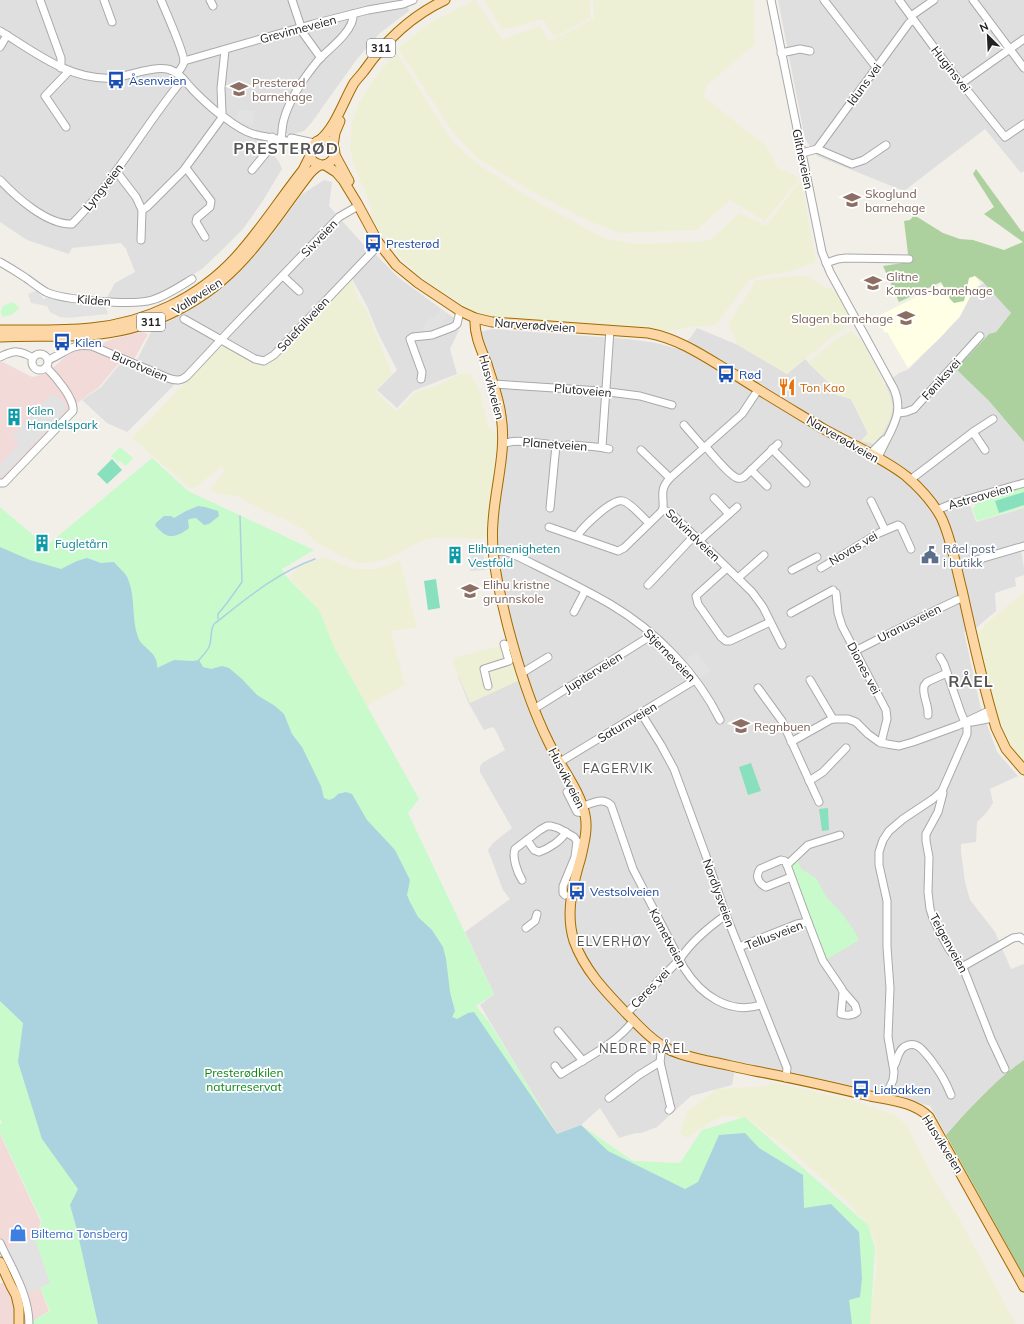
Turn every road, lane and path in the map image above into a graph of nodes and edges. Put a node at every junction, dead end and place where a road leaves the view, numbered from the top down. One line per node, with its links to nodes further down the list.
1 (40, 0): 27 (street)
2 (104, 0): 14 (street)
3 (161, 0): 25 (street)
4 (292, 0): 15 (street)
5 (413, 0): 12 (street, Grevinneveien)
6 (445, 0): 31 (main road, 311)
7 (771, 0): 23 (street, Glitneveien)
8 (824, 0): 26 (street)
9 (899, 0): 13 (street, Huginsvei)
10 (934, 0): 13 (street, Iduns vei)
11 (973, 0): 20 (street)
12 (353, 14): 15 (street, Grevinneveien); 24 (street)
13 (912, 18): 26 (street, Iduns vei); 33 (street, Huginsvei)
14 (112, 22)
15 (300, 28): 21 (street, Grevinneveien); 24 (street)
16 (0, 31): 17 (street)
17 (7, 36): 19 (street); 27 (street)
18 (1024, 39): 20 (street)
19 (0, 47)
20 (1010, 49): 28 (street); 33 (street)
21 (225, 50): 25 (street, Grevinneveien); 34 (street)
22 (810, 52): 23 (street)
23 (781, 53): 43 (street, Glitneveien)
24 (321, 58): 38 (street)
25 (184, 61): 30 (street)
26 (876, 67): 41 (street, Iduns vei)
27 (60, 68): 29 (street)
28 (1024, 68)
29 (69, 71): 30 (street); 36 (street)
30 (177, 73): 32 (street)
31 (362, 73): 39 (main road, 311); 42 (main road, 311)
32 (183, 79): 34 (street); 48 (street, Lyngveien)
33 (962, 83): 35 (street, Huginsvei)
34 (222, 116): 37 (street); 46 (street)
35 (1024, 124)
36 (66, 127)
37 (272, 137): 38 (street); 47 (street)
38 (281, 139): 39 (street); 44 (street)
39 (317, 142): 42 (main road); 44 (main road, 311)
40 (886, 145): 41 (street)
41 (817, 149): 43 (street)
42 (334, 151): 45 (main road, 311); 50 (main road)
43 (802, 153): 57 (street, Glitneveien)
44 (310, 155): 45 (main road); 64 (main road, Valløveien / 311)
45 (323, 165): 50 (main road); 67 (main road, Valløveien / 311)
46 (186, 168): 51 (street); 52 (street)
47 (252, 170)
48 (116, 171): 49 (street, Lyngveien); 51 (street)
49 (0, 180)
50 (358, 205): 58 (street, Sivveien); 61 (main road, Narverødveien)
51 (142, 210): 53 (street)
52 (205, 237)
53 (141, 240)
54 (374, 250): 68 (street, Solefallveien)
55 (909, 259): 57 (street)
56 (0, 262): 59 (street, Kilden)
57 (826, 263): 78 (street, Glitneveien)
58 (283, 276): 60 (street); 68 (street, Sivveien)
59 (192, 279)
60 (299, 291)
61 (460, 311): 62 (main road, Narverødveien); 73 (street)
62 (475, 318): 65 (main road, Narverødveien); 74 (main road, Husvikveien)
63 (184, 319): 68 (street, Solefallveien)
64 (0, 330)
65 (610, 330): 75 (main road, Narverødveien); 76 (street)
66 (980, 336): 78 (street, Føniksvei)
67 (0, 337)
68 (221, 340): 71 (street, Burotveien)
69 (0, 357): 70 (street)
70 (33, 358): 71 (street); 72 (street)
71 (48, 360): 72 (street)
72 (46, 367): 91 (street)
73 (421, 379)
74 (493, 384): 76 (street, Plutoveien); 82 (main road, Husvikveien)
75 (758, 390): 84 (street, Solvindveien); 87 (main road, Narverødveien)
76 (605, 391): 77 (street, Plutoveien); 83 (street, Planetveien)
77 (672, 405)
78 (898, 413): 87 (street)
79 (993, 419): 81 (street)
80 (684, 425): 84 (street)
81 (973, 432): 86 (street); 90 (street)
82 (503, 444): 83 (street, Planetveien); 109 (main road, Husvikveien)
83 (556, 445): 98 (street)
84 (705, 448): 88 (street); 89 (street, Solvindveien)
85 (641, 450): 89 (street)
86 (985, 450)
87 (874, 456): 90 (main road, Narverødveien)
88 (751, 470): 92 (street); 94 (street)
89 (670, 478): 99 (street, Solvindveien)
90 (910, 480): 100 (main road, Narverødveien)
91 (0, 483)
92 (806, 483)
93 (1024, 483): 100 (street, Astreaveien)
94 (767, 486)
95 (714, 498): 101 (street)
96 (871, 501): 104 (street, Novas vei)
97 (737, 507): 101 (street)
98 (550, 508)
99 (663, 509): 102 (street); 106 (street, Solvindveien)
100 (937, 510): 112 (main road, Narverødveien)
101 (729, 514): 106 (street)
102 (650, 523): 105 (street); 105 (street)
103 (550, 527): 105 (street)
104 (885, 530): 108 (street, Novas vei); 114 (street, Novas vei)
105 (577, 536)
106 (697, 539): 113 (street, Solvindveien); 117 (street)
107 (1024, 546): 112 (street)
108 (912, 549)
109 (493, 552): 118 (street, Stjerneveien); 125 (main road, Husvikveien)
110 (764, 555): 116 (street)
111 (817, 557): 115 (street)
112 (956, 566): 119 (main road, Narverødveien)
113 (727, 568): 116 (street, Solvindveien); 122 (street, Solvindveien)
114 (821, 568)
115 (792, 570)
116 (738, 578): 122 (street, Solvindveien)
117 (648, 585)
118 (585, 591): 120 (street); 123 (street, Stjerneveien)
119 (964, 598): 126 (street, Uranusveien); 137 (main road, Narverødveien)
120 (574, 612)
121 (791, 613): 126 (street, Diones vei)
122 (770, 622): 124 (street, Solvindveien)
123 (652, 635): 131 (street, Stjerneveien); 135 (street, Jupiterveien)
124 (782, 644)
125 (514, 647): 129 (main road, Husvikveien); 133 (street)
126 (856, 651): 143 (street, Diones vei)
127 (940, 657): 130 (street)
128 (548, 658): 129 (street)
129 (522, 673): 135 (main road, Husvikveien)
130 (947, 673): 138 (street); 141 (street)
131 (695, 680): 136 (street, Saturnveien); 140 (street, Stjerneveien)
132 (810, 680): 139 (street)
133 (488, 686)
134 (758, 688): 142 (street)
135 (534, 708): 145 (main road, Husvikveien)
136 (641, 713): 145 (street, Saturnveien); 160 (street, Nordlysveien)
137 (992, 714): 141 (street); 146 (main road, Narverødveien)
138 (928, 715)
139 (833, 719): 142 (street); 143 (street)
140 (720, 720)
141 (965, 723): 143 (street); 148 (street)
142 (791, 742): 147 (street)
143 (881, 743)
144 (846, 748): 147 (street)
145 (560, 762): 151 (main road, Husvikveien)
146 (1024, 770)
147 (809, 781): 150 (street)
148 (942, 791): 166 (street, Teigenveien); 176 (street)
149 (567, 792): 151 (street)
150 (819, 802)
151 (584, 809): 165 (street, Kometveien); 169 (main road, Husvikveien)
152 (566, 832): 154 (street); 154 (street); 158 (street)
153 (840, 835): 155 (street)
154 (527, 840): 157 (street)
155 (787, 865): 156 (street, Tellusveien); 156 (street)
156 (791, 877): 161 (street, Tellusveien)
157 (522, 880)
158 (565, 895)
159 (537, 914): 162 (street)
160 (726, 915): 164 (street, Nordlysveien); 165 (street, Ceres vei)
161 (808, 922): 164 (street, Tellusveien); 167 (street, Tellusveien)
162 (526, 928)
163 (1024, 940): 166 (street)
164 (740, 947): 168 (street, Nordlysveien)
165 (680, 958): 168 (street, Kometveien); 169 (street, Ceres vei)
166 (962, 967): 177 (street, Teigenveien)
167 (842, 990)
168 (761, 1004): 178 (street, Nordlysveien)
169 (627, 1013): 170 (main road, Husvikveien)
170 (634, 1020): 172 (main road, Husvikveien); 173 (street)
171 (558, 1031): 173 (street)
172 (662, 1046): 174 (street); 178 (main road, Husvikveien)
173 (583, 1061): 175 (street)
174 (660, 1062): 180 (street); 182 (street)
175 (555, 1066)
176 (894, 1066): 179 (street); 181 (street)
177 (1005, 1069)
178 (786, 1078): 181 (main road, Husvikveien)
179 (951, 1095)
180 (609, 1098)
181 (885, 1098): 186 (main road, Husvikveien)
182 (669, 1110)
183 (0, 1243): 189 (street)
184 (0, 1262): 185 (main road)
185 (11, 1286): 187 (main road); 188 (main road)
186 (1024, 1287)
187 (15, 1324)
188 (19, 1324)
189 (29, 1324)

